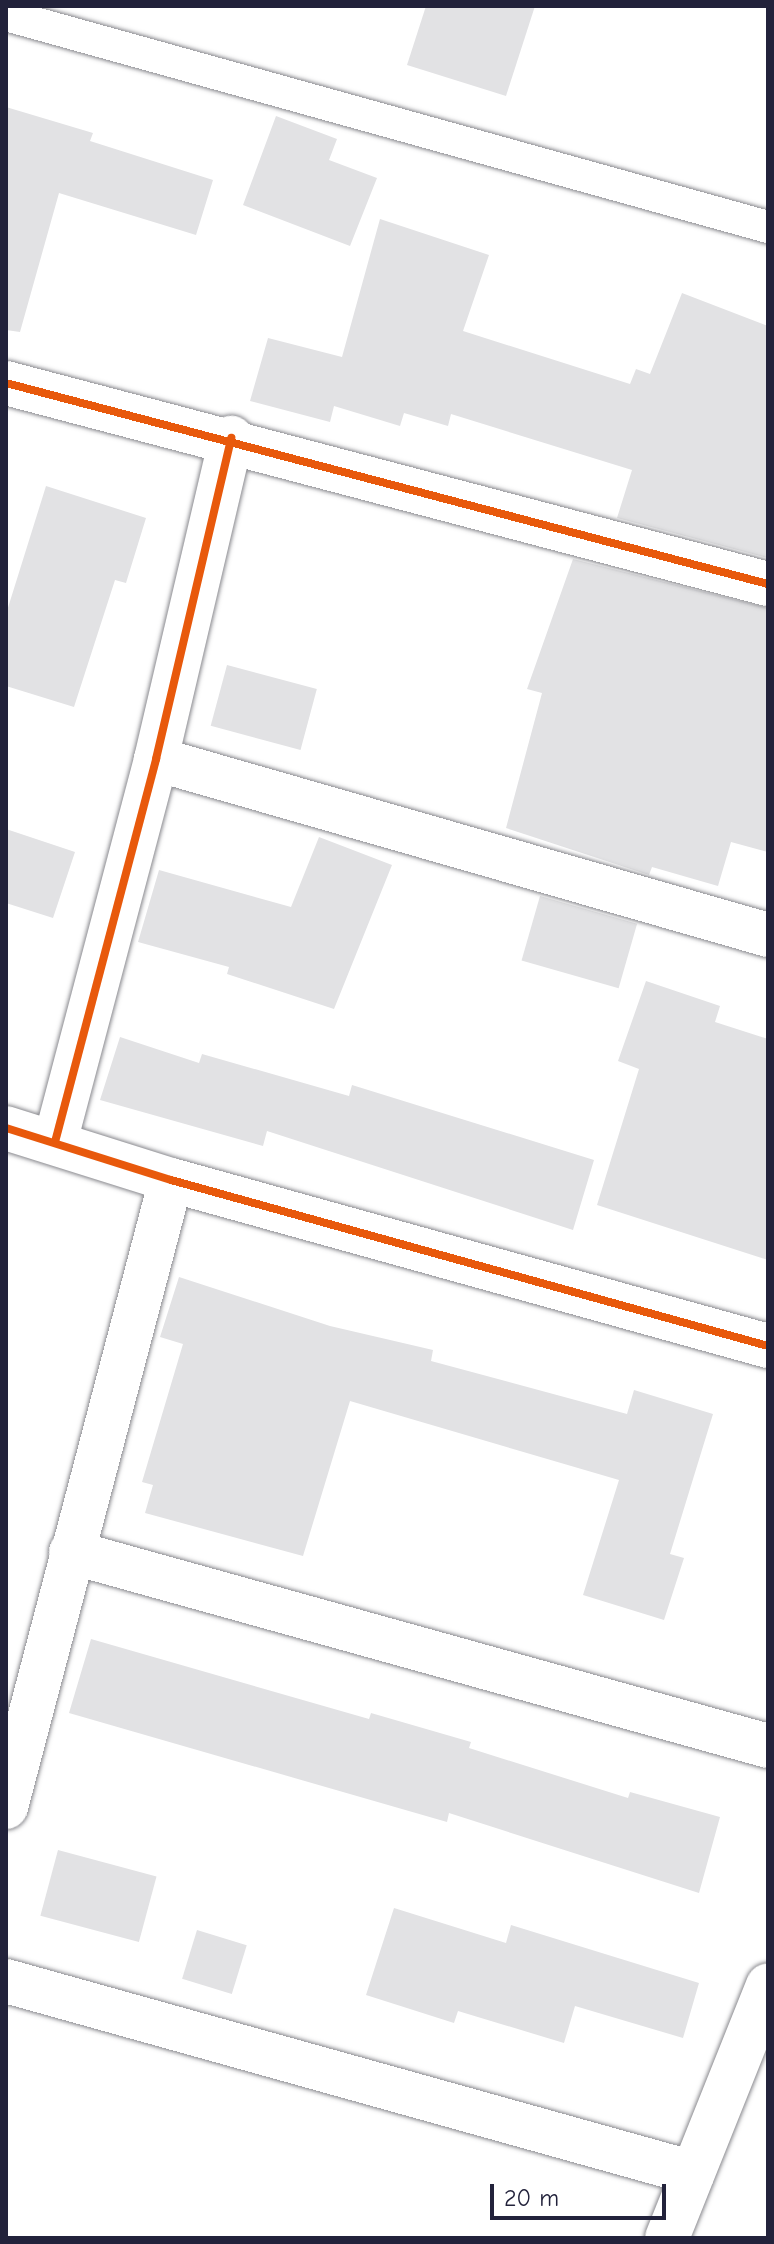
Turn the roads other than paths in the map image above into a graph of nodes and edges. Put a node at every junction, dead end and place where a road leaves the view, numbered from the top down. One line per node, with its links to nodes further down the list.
1 (6, 15): 2 (lane)
2 (768, 227)
3 (6, 383): 4 (street)
4 (231, 438): 5 (street); 6 (street)
5 (768, 584)
6 (156, 759): 7 (street); 9 (street)
7 (768, 935)
8 (6, 1128): 9 (street)
9 (55, 1142): 10 (street)
10 (171, 1180): 11 (street); 12 (street)
11 (768, 1346)
12 (71, 1552): 13 (street); 14 (street)
13 (768, 1746)
14 (6, 1807)
15 (6, 1981): 17 (street)
16 (768, 1985): 17 (street)
17 (693, 2173): 18 (street)
18 (667, 2238)

